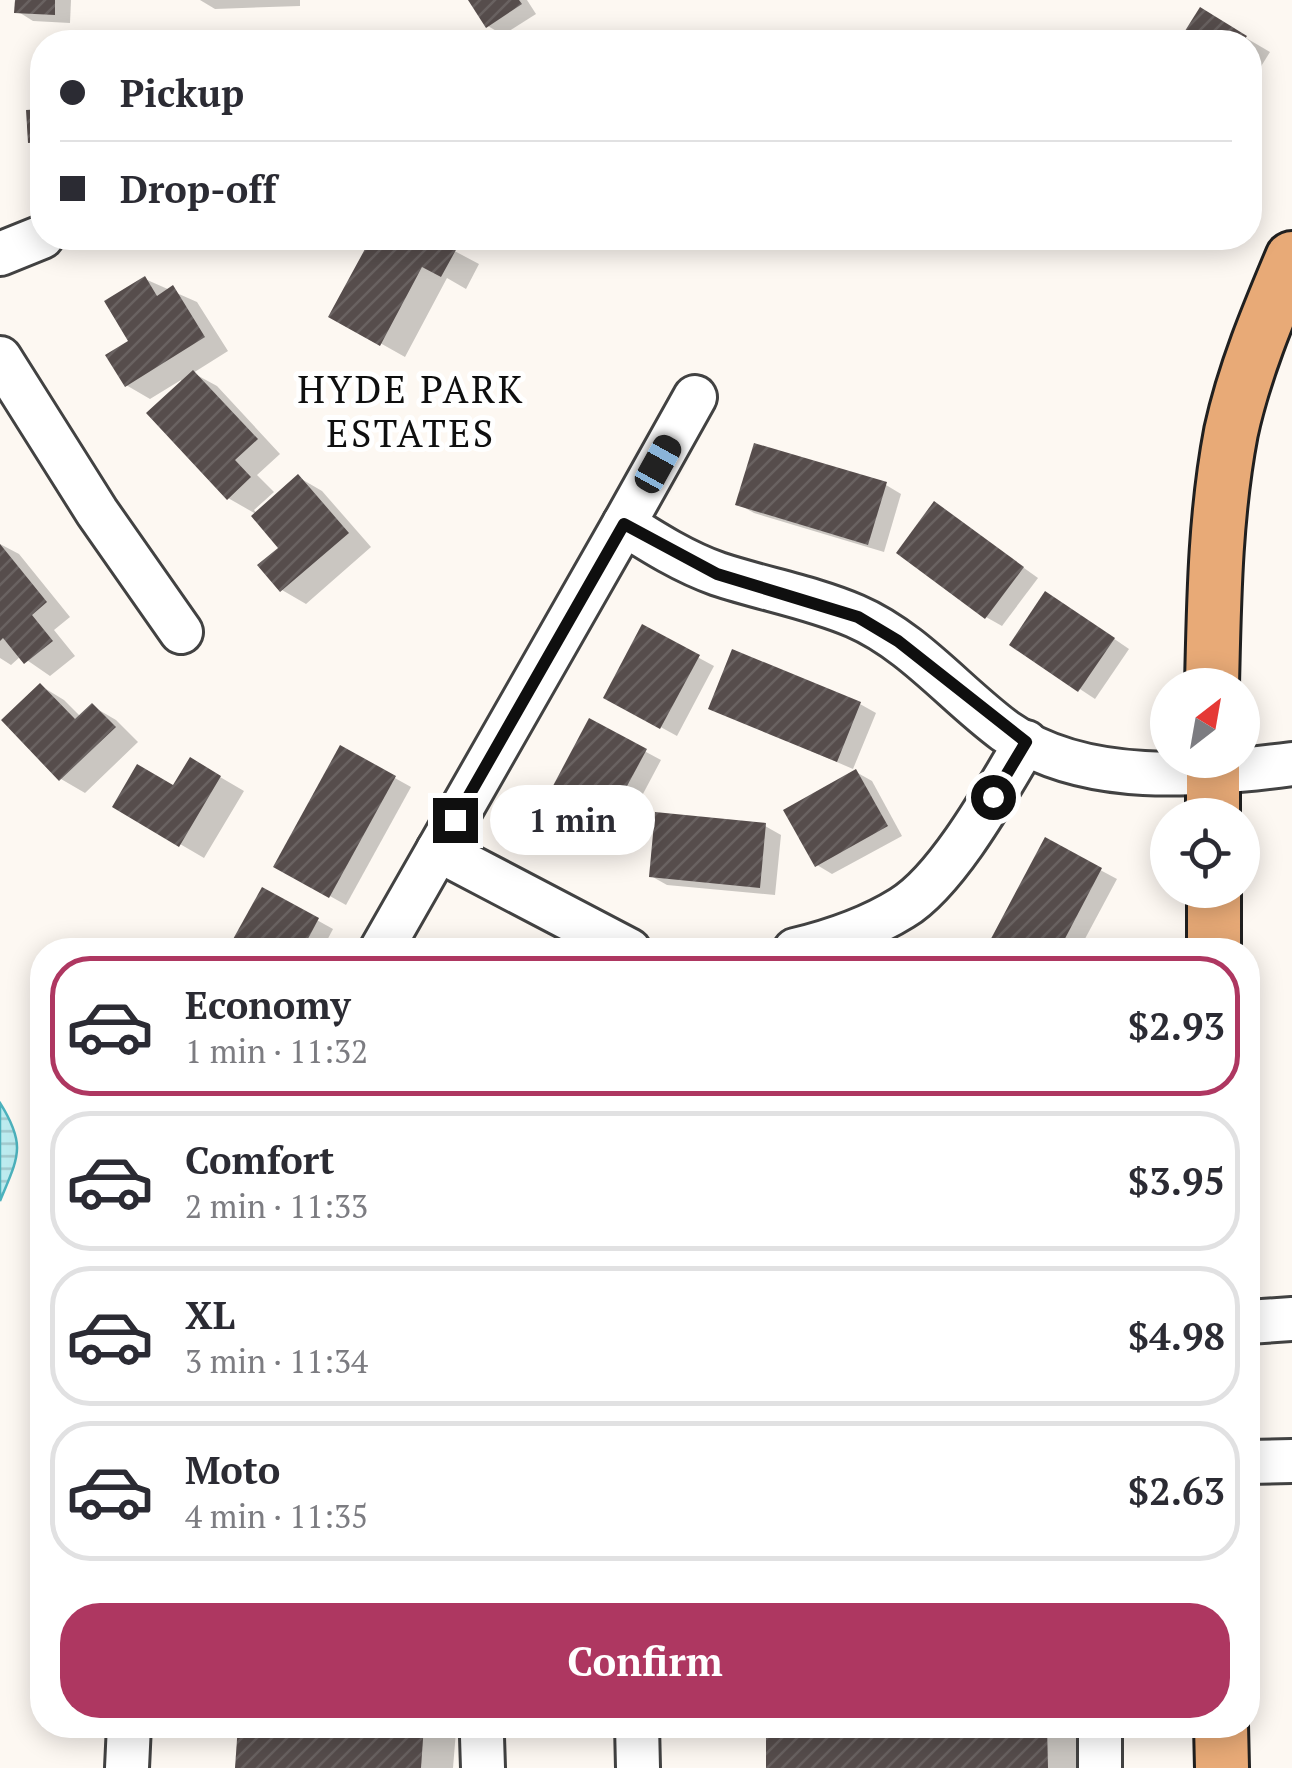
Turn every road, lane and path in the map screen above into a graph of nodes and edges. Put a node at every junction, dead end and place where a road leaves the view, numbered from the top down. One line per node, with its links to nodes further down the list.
1 (30, 242): 2 (street)
2 (0, 254)
3 (1292, 258): 8 (main road)
4 (0, 358): 7 (street)
5 (695, 397): 6 (street)
6 (624, 524): 9 (street); 12 (street)
7 (182, 632)
8 (1213, 668)
9 (1026, 742): 11 (street); 16 (street)
10 (1292, 764): 11 (street)
11 (1213, 783)
12 (438, 850): 14 (street); 15 (street)
13 (1214, 908): 17 (main road)
14 (387, 938)
15 (606, 938)
16 (840, 938)
17 (1214, 938)
18 (1292, 1318): 19 (street)
19 (1260, 1321)
20 (1292, 1461): 21 (street)
21 (1260, 1462)
22 (128, 1738): 26 (street)
23 (637, 1738): 27 (street)
24 (1100, 1738): 28 (street)
25 (1221, 1738): 29 (main road)
26 (127, 1768)
27 (638, 1768)
28 (1100, 1768)
29 (1222, 1768)

